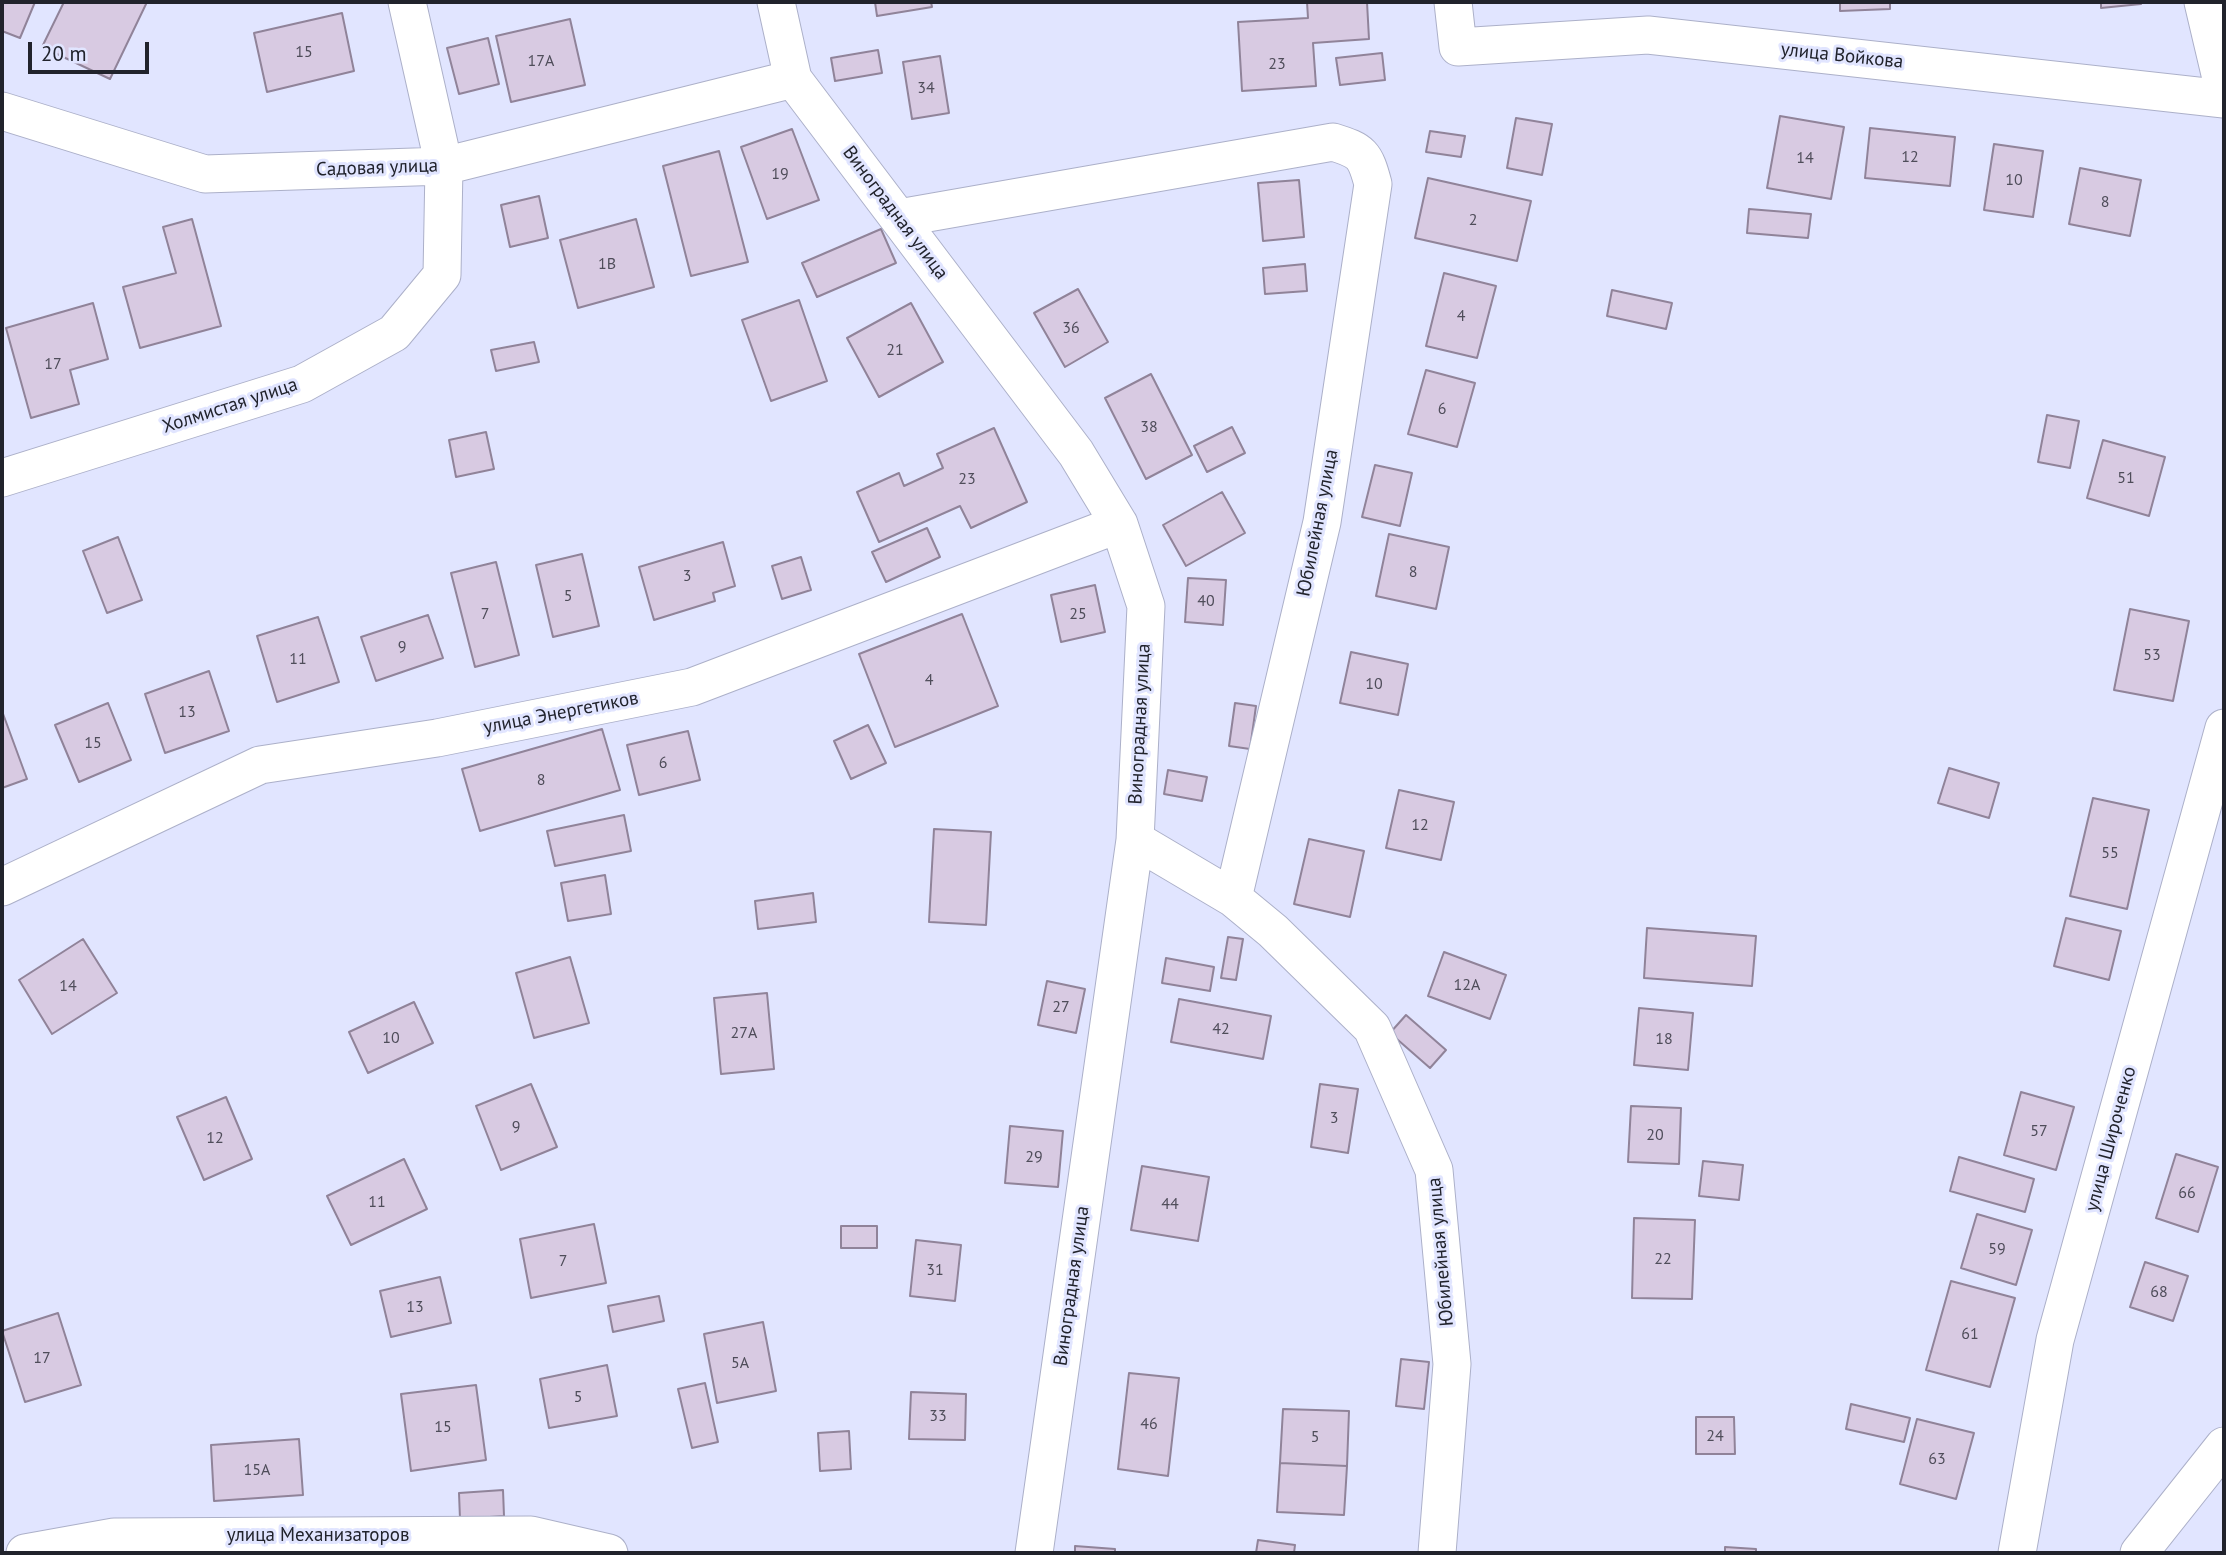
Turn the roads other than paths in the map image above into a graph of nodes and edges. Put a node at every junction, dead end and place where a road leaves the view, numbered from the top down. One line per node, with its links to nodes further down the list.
1 (407, 2): 9 (street, Холмистая улица)
2 (776, 2): 5 (street, Виноградная улица)
3 (1453, 2): 7 (street, улица Войкова)
4 (2203, 2): 6 (street)
5 (793, 79): 9 (street, Садовая улица); 10 (street, Виноградная улица)
6 (2224, 92)
7 (2224, 99)
8 (2, 111): 9 (street, Садовая улица)
9 (444, 166): 11 (street, Холмистая улица)
10 (899, 218): 12 (street, Виноградная улица); 16 (street, Юбилейная улица)
11 (2, 478)
12 (1119, 524): 14 (street, Виноградная улица); 15 (street, улица Энергетиков)
13 (2224, 728): 22 (street, улица Широченко)
14 (1135, 840): 16 (street, Юбилейная улица); 20 (street, Виноградная улица)
15 (2, 887)
16 (1233, 898): 21 (street, Юбилейная улица)
17 (2224, 1446): 23 (street)
18 (25, 1553): 19 (street, улица Механизаторов)
19 (609, 1553)
20 (1035, 1553)
21 (1437, 1553)
22 (2017, 1553)
23 (2139, 1553)

